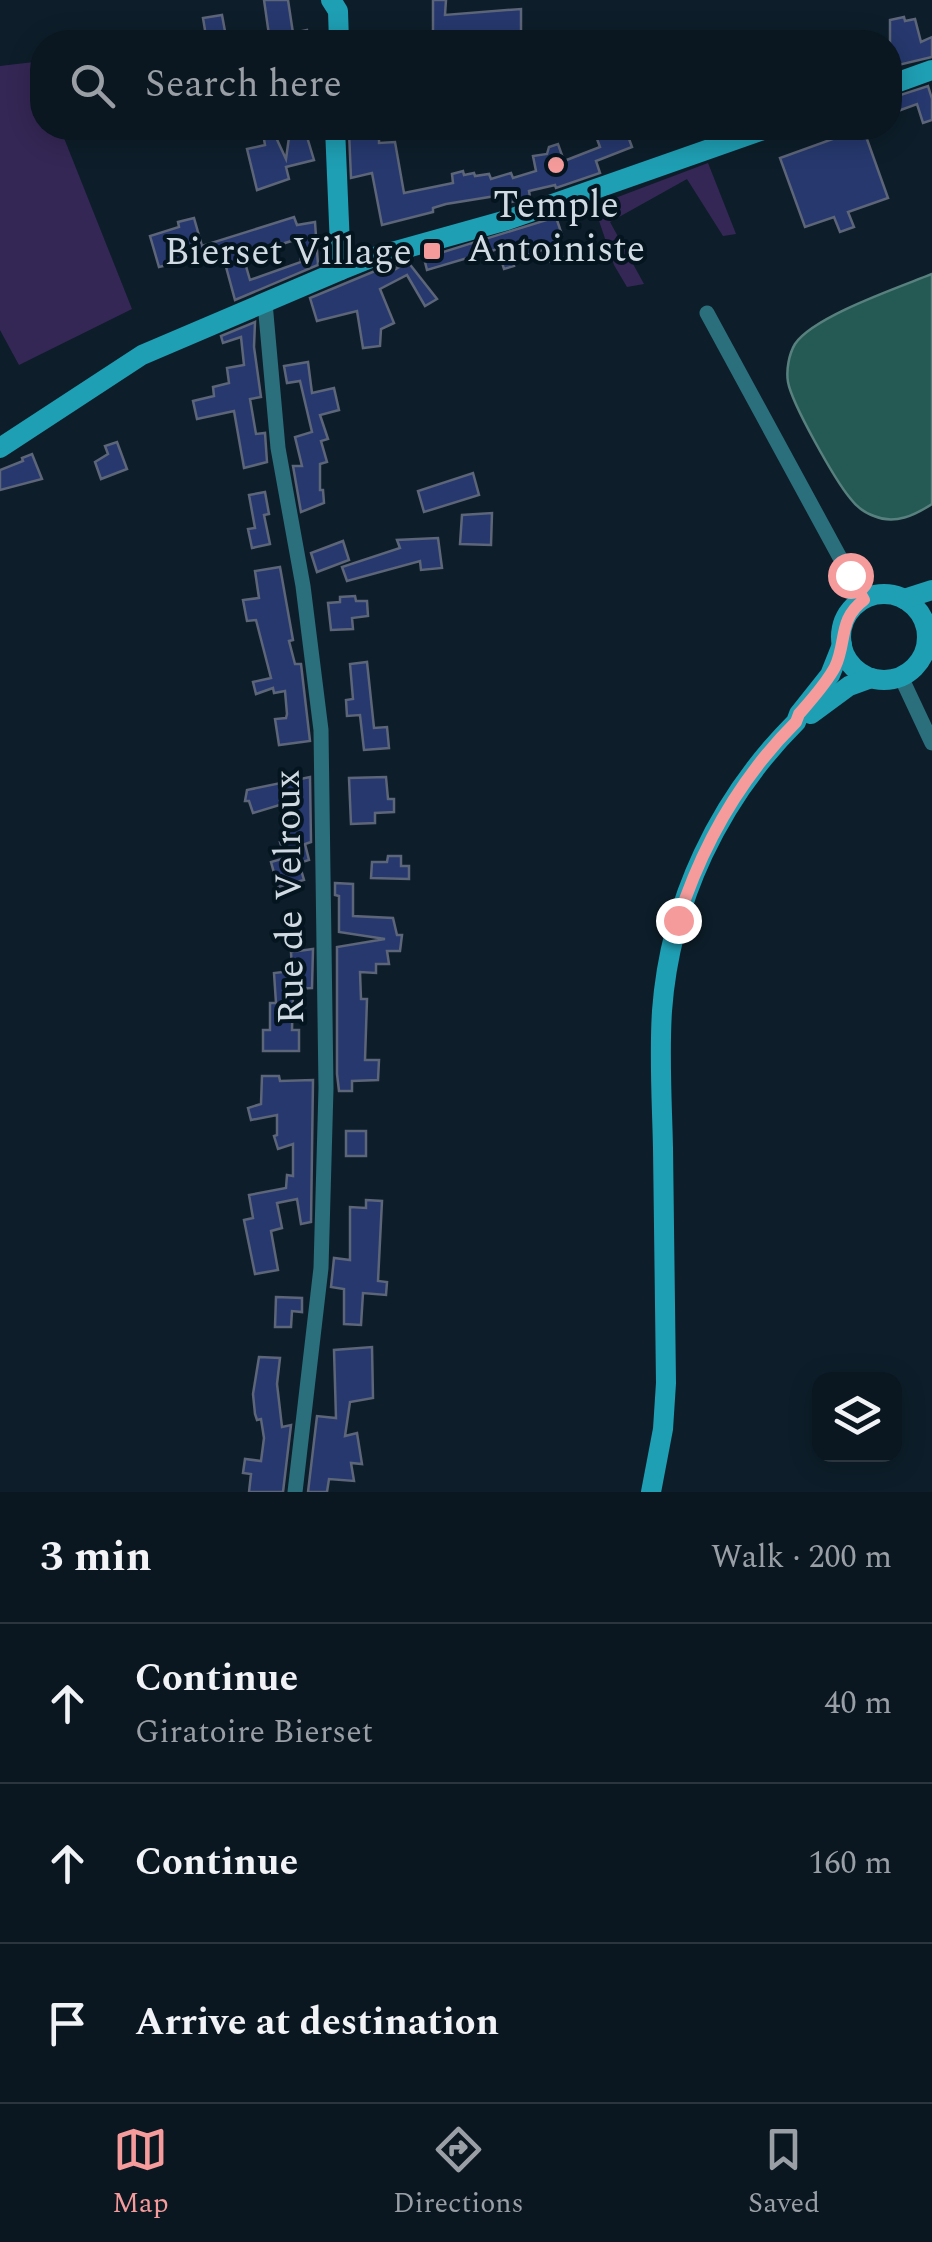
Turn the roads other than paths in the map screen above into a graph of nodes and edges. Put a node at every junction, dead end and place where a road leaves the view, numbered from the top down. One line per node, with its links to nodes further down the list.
1 (331, 0): 2 (street); 3 (street)
2 (328, 30)
3 (339, 30)
4 (932, 70): 5 (street)
5 (902, 81)
6 (336, 140): 8 (street)
7 (736, 140): 8 (street)
8 (341, 270): 9 (street)
9 (265, 303): 11 (street); 21 (street, Rue de Velroux)
10 (706, 313): 14 (street)
11 (0, 448)
12 (932, 590): 13 (street)
13 (904, 599): 14 (street); 15 (street)
14 (864, 600): 16 (street)
15 (929, 626): 17 (street)
16 (842, 645): 18 (street); 19 (street)
17 (901, 677): 18 (street); 20 (street)
18 (871, 678): 19 (street)
19 (796, 722): 22 (street)
20 (932, 743)
21 (295, 1492)
22 (651, 1492)

